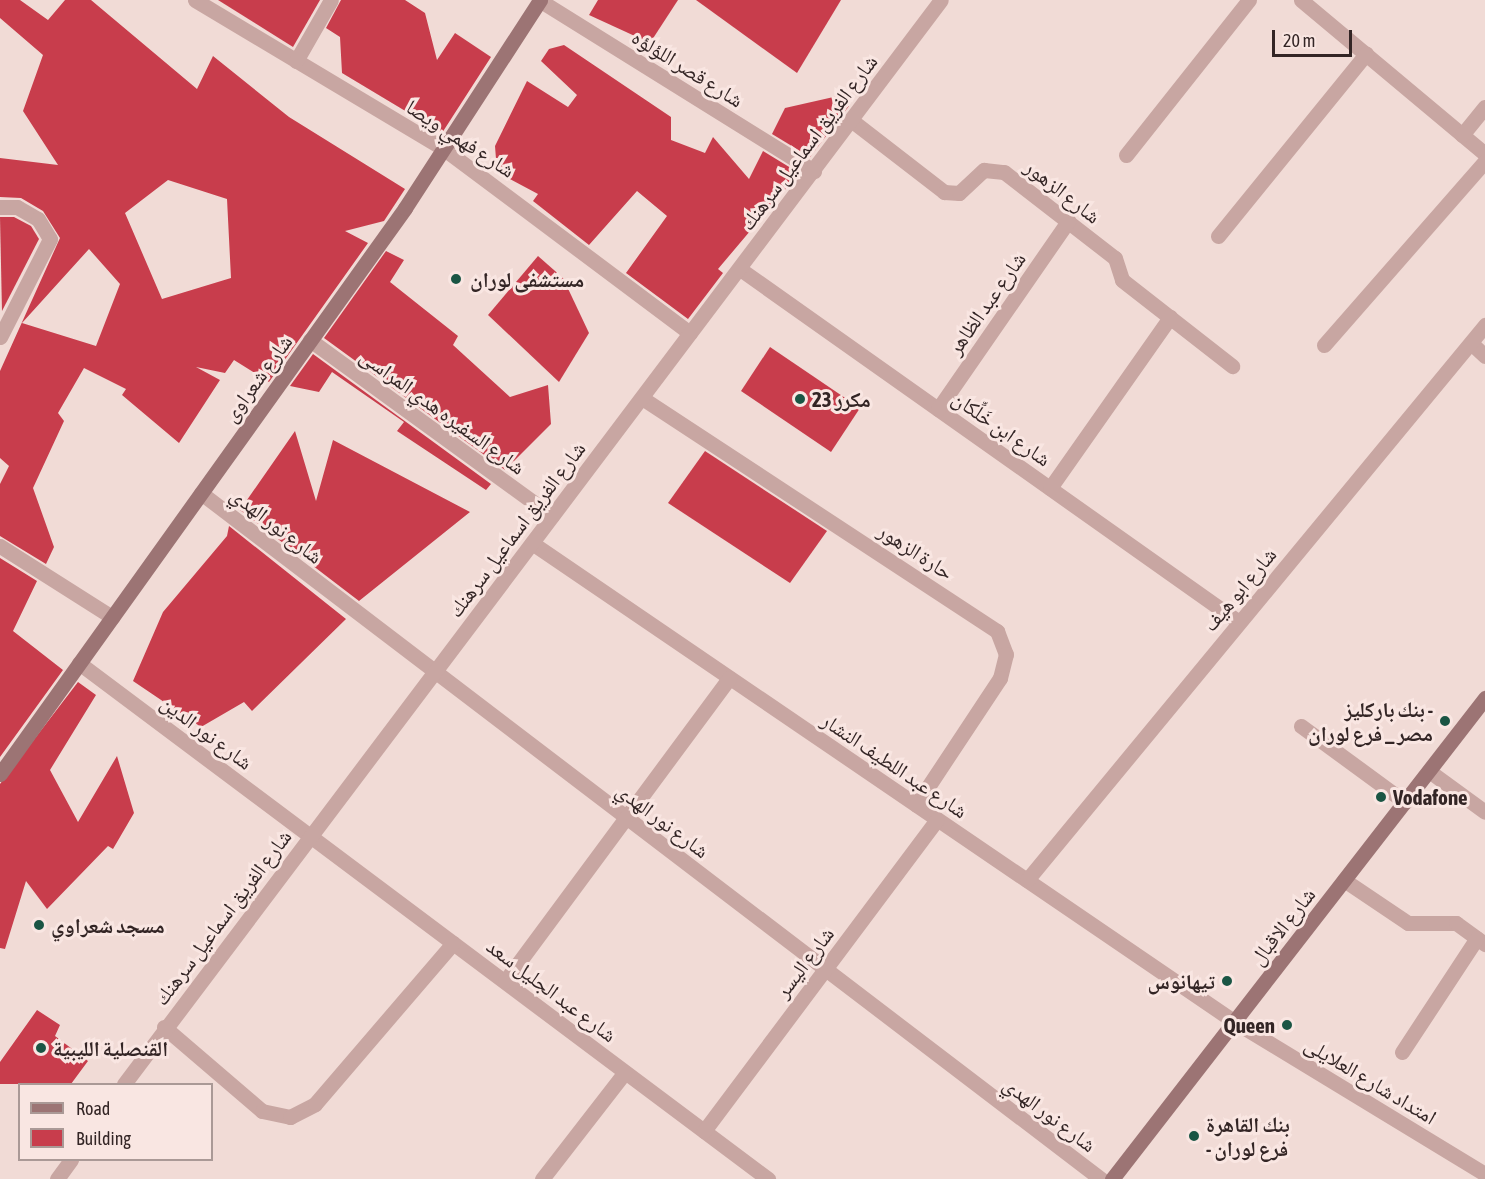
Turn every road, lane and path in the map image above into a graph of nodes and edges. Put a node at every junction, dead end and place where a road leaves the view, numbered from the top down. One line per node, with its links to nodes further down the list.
1 (195, 0): 8 (street, شارع فهمي ويصا)
2 (330, 0): 8 (street)
3 (540, 0): 12 (street, شارع شعراوى); 16 (street, شارع قصر اللؤلؤه)
4 (941, 0): 10 (street, شارع الفريق اسماعيل سرهنك)
5 (1249, 0): 14 (street)
6 (1301, 0): 7 (street)
7 (1366, 54): 11 (street); 19 (street)
8 (296, 61): 12 (street, شارع فهمي ويصا)
9 (1485, 107): 11 (street)
10 (851, 120): 16 (street, شارع الفريق اسماعيل سرهنك); 18 (street, شارع الزهور)
11 (1462, 135): 13 (street)
12 (444, 149): 24 (street, شارع فهمي ويصا); 25 (street, شارع شعراوى)
13 (1485, 154)
14 (1126, 155)
15 (1485, 161): 27 (street)
16 (814, 171): 20 (street, شارع الفريق اسماعيل سرهنك)
17 (0, 207): 23 (street)
18 (1068, 221): 21 (street, شارع الزهور); 31 (street, شارع عبد الظاهر)
19 (1218, 236)
20 (740, 268): 24 (street, شارع الفريق اسماعيل سرهنك); 31 (street, شارع ابن خَلِّكان)
21 (1170, 317): 29 (street, شارع الزهور); 32 (street)
22 (1485, 325): 26 (street, شارع ابو هيف)
23 (1, 333)
24 (690, 333): 30 (street, شارع الفريق اسماعيل سرهنك)
25 (310, 340): 33 (street, شارع شعراوى); 34 (street, شارع السفيره هدي المراسى)
26 (1471, 343): 28 (street); 38 (street, شارع ابو هيف)
27 (1324, 345)
28 (1485, 356)
29 (1232, 366)
30 (642, 398): 34 (street, شارع الفريق اسماعيل سرهنك); 47 (street, حارة الزهور)
31 (938, 409): 32 (street, شارع ابن خَلِّكان)
32 (1050, 488): 38 (street, شارع ابن خَلِّكان)
33 (201, 493): 37 (street, شارع شعراوى); 40 (street, شارع نور الهدي)
34 (552, 516): 35 (street, شارع الفريق اسماعيل سرهنك)
35 (532, 543): 40 (street, شارع الفريق اسماعيل سرهنك); 41 (street, شارع عبد اللطيف النشار)
36 (0, 546): 37 (street)
37 (112, 617): 39 (street, شارع شعراوى)
38 (1239, 622): 52 (street, شارع ابو هيف)
39 (79, 663): 45 (street, شارع شعراوى); 51 (street, شارع نور الدين)
40 (434, 672): 49 (street, شارع نور الهدي); 51 (street, شارع الفريق اسماعيل سرهنك)
41 (729, 678): 47 (street, شارع عبد اللطيف النشار); 49 (street)
42 (1485, 698): 44 (street, شارع الاقبال)
43 (1301, 726): 46 (street)
44 (1429, 771): 46 (street, شارع الاقبال); 48 (street)
45 (0, 774)
46 (1406, 802): 53 (street, شارع الاقبال)
47 (916, 805): 50 (street, شارع عبد اللطيف النشار)
48 (1485, 812)
49 (626, 818): 56 (street, شارع نور الهدي); 57 (street)
50 (937, 819): 52 (street, شارع عبد اللطيف النشار); 56 (street, شارع اليسر)
51 (310, 835): 55 (street, شارع عبد الجليل سعد); 59 (street, شارع الفريق اسماعيل سرهنك)
52 (1027, 880): 58 (street, شارع عبد اللطيف النشار)
53 (1344, 880): 54 (street); 58 (street, شارع الاقبال)
54 (1481, 941): 60 (street)
55 (453, 943): 57 (street, شارع عبد الجليل سعد); 59 (street)
56 (825, 969): 63 (street, شارع اليسر); 69 (street, شارع نور الهدي)
57 (505, 981): 61 (street, شارع عبد الجليل سعد)
58 (1235, 1022): 65 (street, امتداد شارع العلايلى); 70 (street, شارع الاقبال)
59 (164, 1027): 62 (street, شارع الفريق اسماعيل سرهنك)
60 (1402, 1052)
61 (626, 1072): 63 (street, شارع عبد الجليل سعد); 67 (street)
62 (125, 1083)
63 (705, 1131): 68 (street, شارع عبد الجليل سعد)
64 (70, 1161): 66 (street)
65 (1485, 1174)
66 (57, 1179)
67 (542, 1179)
68 (768, 1179)
69 (1101, 1179)
70 (1112, 1179)

